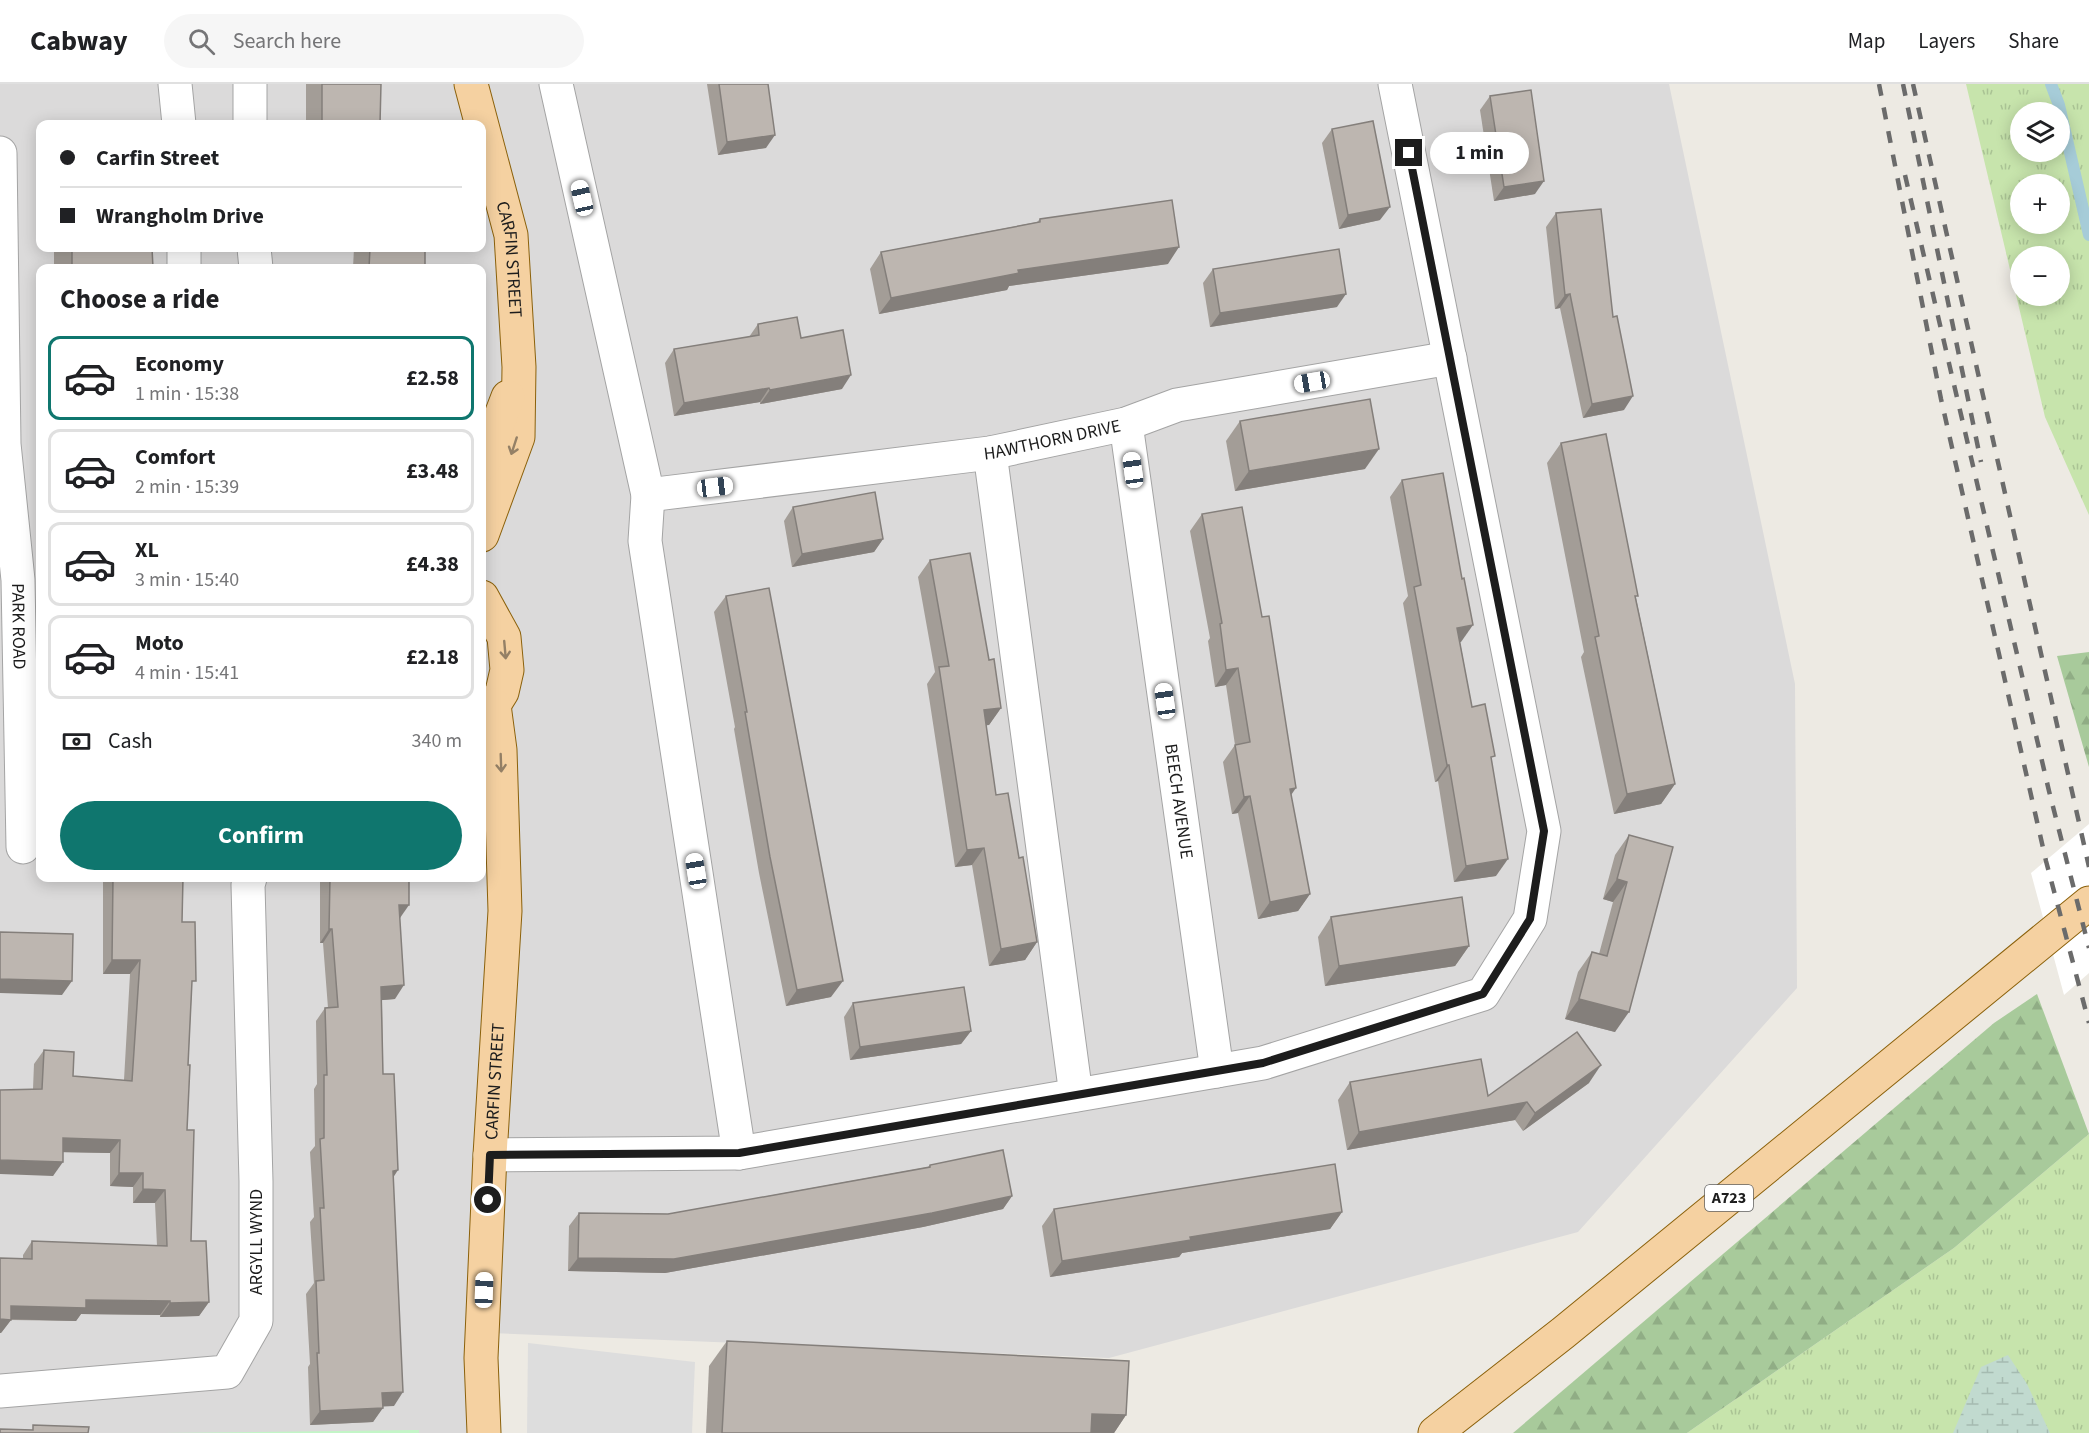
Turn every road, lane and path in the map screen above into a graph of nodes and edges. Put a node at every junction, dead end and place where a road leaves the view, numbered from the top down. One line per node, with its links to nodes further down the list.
1 (175, 84): 6 (street)
2 (250, 84): 7 (street)
3 (471, 84): 8 (main road, CARFIN STREET)
4 (556, 84): 17 (street)
5 (1395, 84): 11 (street)
6 (179, 120)
7 (250, 120)
8 (481, 120)
9 (486, 141): 12 (main road, CARFIN STREET)
10 (0, 153): 14 (street, PARK ROAD)
11 (1450, 358): 13 (street, HAWTHORN DRIVE); 28 (street)
12 (519, 367): 16 (main road, CARFIN STREET); 18 (main road, CARFIN STREET, one-way to 18)
13 (1126, 424): 15 (street, HAWTHORN DRIVE); 28 (street, BEECH AVENUE)
14 (2, 444): 19 (street, PARK ROAD)
15 (990, 453): 17 (street, HAWTHORN DRIVE); 29 (street)
16 (486, 454)
17 (648, 495): 30 (street)
18 (486, 526)
19 (29, 578): 21 (street, PARK ROAD)
20 (486, 604): 22 (main road, one-way to 22)
21 (30, 706): 23 (street, PARK ROAD)
22 (488, 715): 27 (main road, CARFIN STREET, one-way to 27)
23 (23, 847)
24 (486, 866): 27 (main road, CARFIN STREET)
25 (249, 882): 33 (street, ARGYLL WYND)
26 (2089, 903): 36 (main road, A723)
27 (505, 911): 31 (main road, CARFIN STREET)
28 (1217, 1071): 29 (street)
29 (1076, 1095): 30 (street)
30 (739, 1153): 31 (street)
31 (490, 1155): 32 (main road, CARFIN STREET)
32 (481, 1358): 34 (main road, CARFIN STREET); 35 (main road, CARFIN STREET)
33 (0, 1391)
34 (463, 1433)
35 (484, 1433)
36 (1435, 1433)

